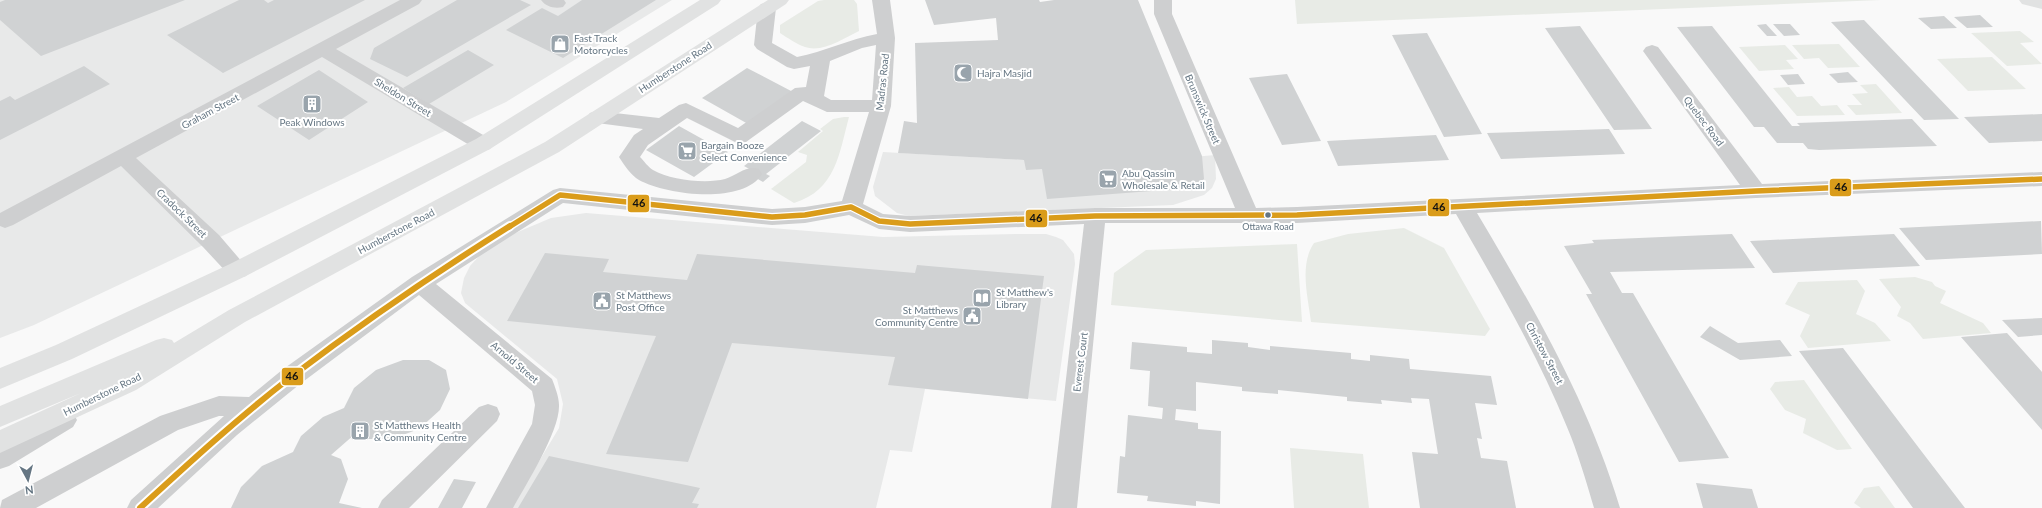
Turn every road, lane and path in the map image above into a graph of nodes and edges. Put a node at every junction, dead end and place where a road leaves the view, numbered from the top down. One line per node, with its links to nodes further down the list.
1 (413, 0): 11 (street, Graham Street)
2 (712, 0): 9 (main road)
3 (718, 0): 9 (main road)
4 (881, 0): 10 (street, Madras Road)
5 (1164, 0): 26 (street, Brunswick Street)
6 (2028, 0): 8 (main road)
7 (774, 4): 13 (street); 16 (main road, Humberstone Road)
8 (2042, 4)
9 (687, 15): 18 (main road)
10 (886, 38): 13 (street); 15 (street, Madras Road)
11 (324, 50): 18 (street, Sheldon Street); 19 (street, Graham Street)
12 (1652, 51): 22 (street, Quebec Road)
13 (821, 58): 14 (street)
14 (814, 98): 15 (street); 17 (street)
15 (881, 106): 24 (street, Madras Road)
16 (598, 117): 17 (street); 30 (main road, Humberstone Road)
17 (663, 124): 20 (street)
18 (483, 144): 28 (main road)
19 (123, 157): 27 (street, Graham Street); 28 (street, Cradock Street)
20 (752, 174)
21 (2042, 179): 22 (street)
22 (1756, 191): 23 (street)
23 (1462, 206): 26 (street); 43 (street, Christow Street)
24 (851, 208): 25 (street); 29 (street)
25 (1095, 216): 26 (street); 42 (street, Everest Court)
26 (1249, 216)
27 (5, 220)
28 (238, 270): 31 (main road)
29 (420, 283): 33 (street); 41 (street, Arnold Street)
30 (237, 316): 32 (main road, Humberstone Road); 35 (main road)
31 (0, 379)
32 (127, 383): 36 (main road, Humberstone Road); 37 (street)
33 (254, 407): 38 (street); 39 (street)
34 (488, 414): 40 (street)
35 (0, 417)
36 (0, 442)
37 (0, 458)
38 (11, 508)
39 (140, 508)
40 (391, 508)
41 (499, 508)
42 (1064, 508)
43 (1607, 508)

